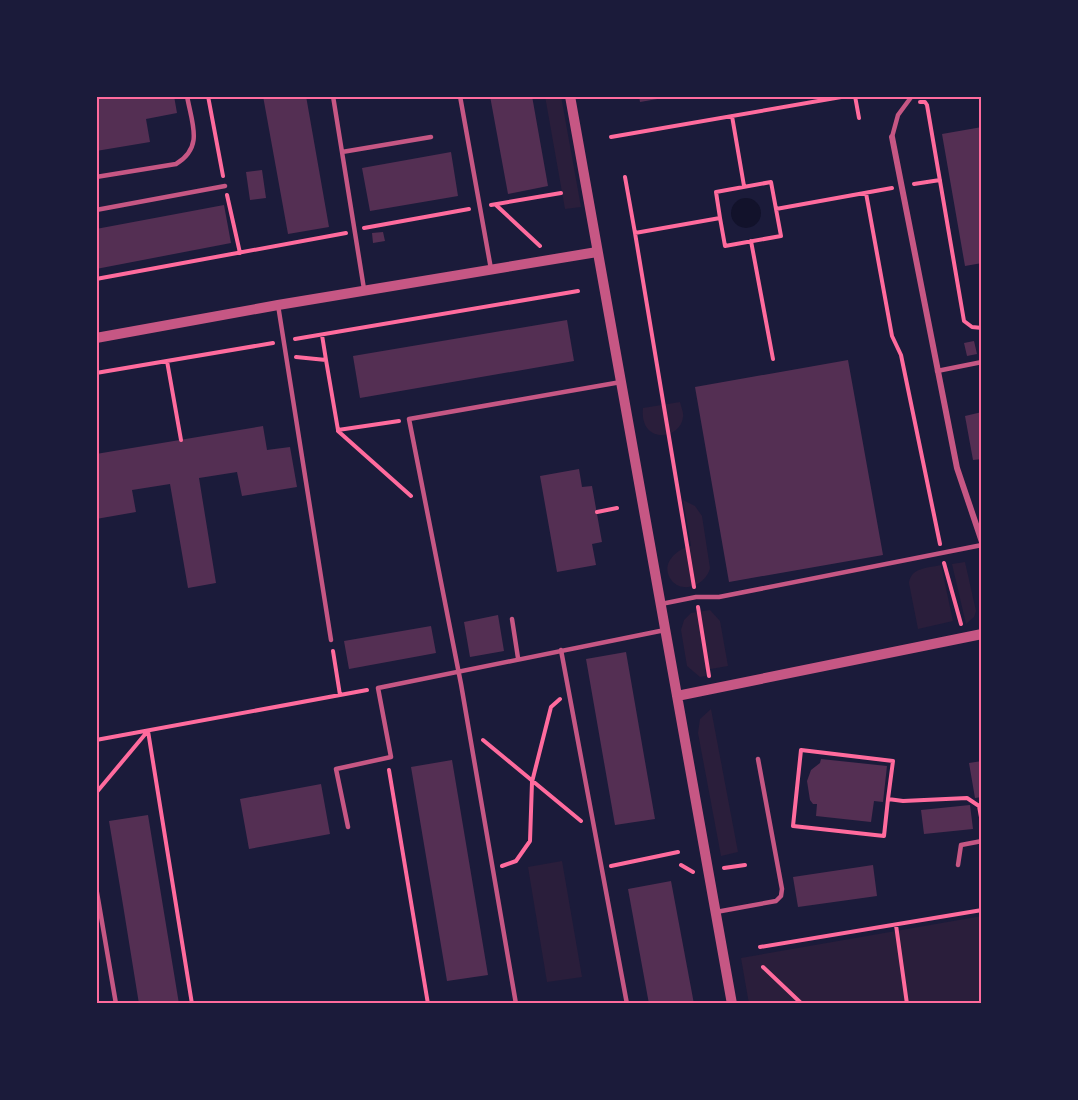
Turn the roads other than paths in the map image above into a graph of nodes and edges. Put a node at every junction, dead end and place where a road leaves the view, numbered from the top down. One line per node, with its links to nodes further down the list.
1 (187, 96): 9 (lane)
2 (333, 96): 8 (lane)
3 (460, 96): 13 (lane)
4 (570, 96): 12 (street)
5 (910, 97): 7 (lane)
6 (431, 137): 8 (lane)
7 (892, 137): 18 (street)
8 (342, 152): 14 (lane)
9 (96, 177)
10 (225, 186): 11 (lane)
11 (96, 210)
12 (597, 252): 13 (street); 19 (street)
13 (491, 269): 14 (street)
14 (365, 290): 15 (street)
15 (278, 305): 16 (street); 25 (lane)
16 (96, 338)
17 (982, 362): 18 (lane)
18 (937, 371): 20 (street)
19 (621, 382): 21 (street); 28 (lane)
20 (982, 544): 21 (lane)
21 (661, 604): 23 (street)
22 (512, 619): 27 (lane)
23 (665, 630): 26 (lane); 29 (street)
24 (982, 634): 29 (street)
25 (331, 640)
26 (561, 650): 27 (lane); 38 (lane)
27 (518, 658): 28 (lane)
28 (459, 670): 31 (lane); 37 (lane)
29 (677, 696): 35 (street)
30 (758, 759): 35 (lane)
31 (348, 827)
32 (982, 841): 33 (lane)
33 (958, 865)
34 (96, 887): 36 (lane)
35 (716, 912): 39 (street)
36 (116, 1004)
37 (516, 1004)
38 (627, 1004)
39 (732, 1004)

